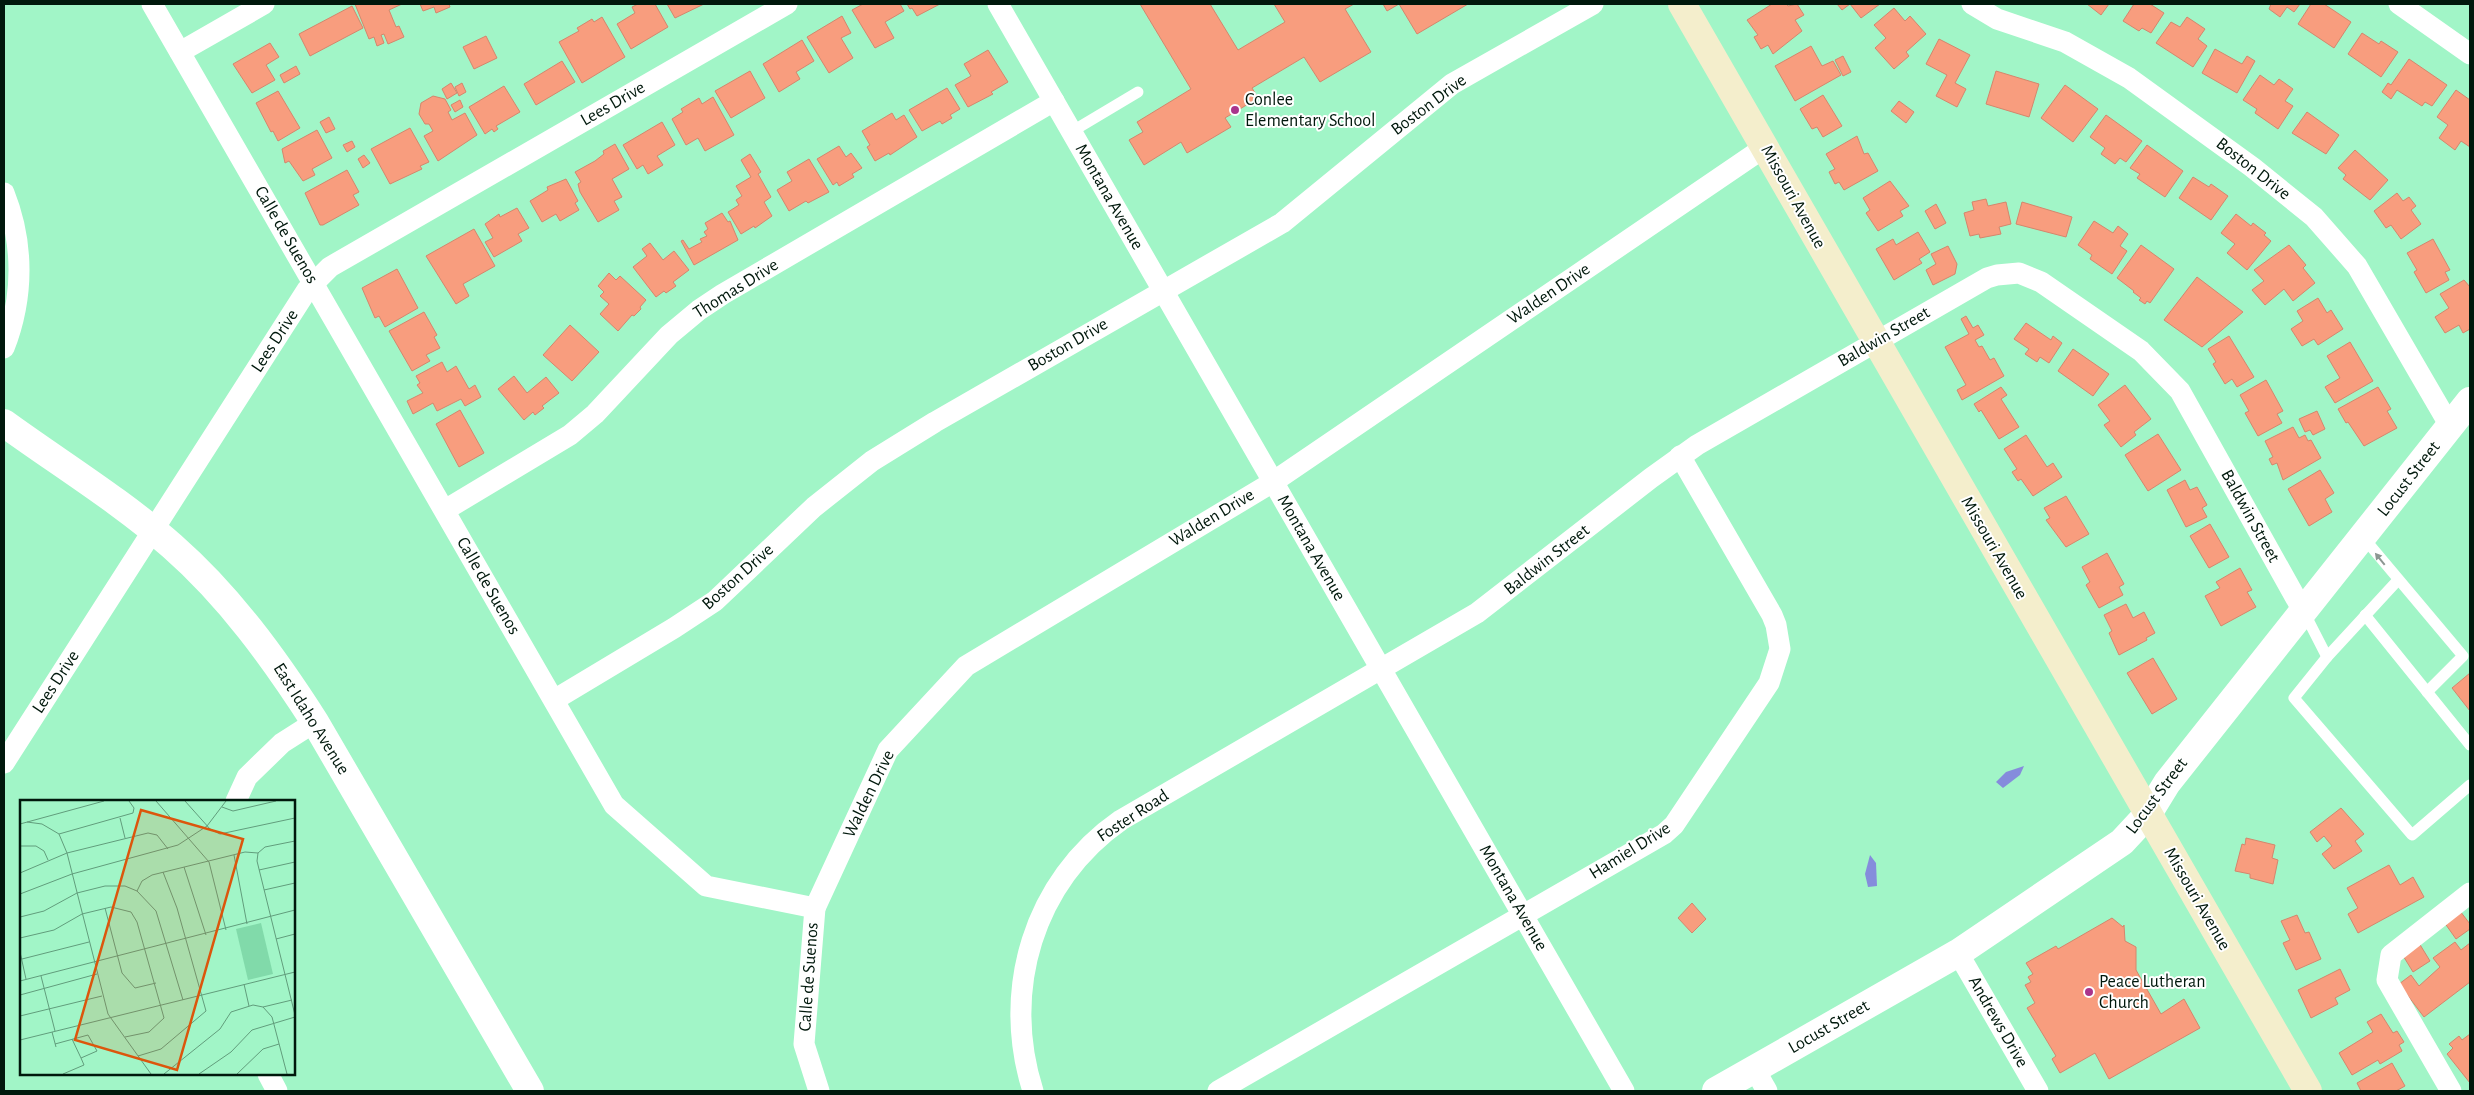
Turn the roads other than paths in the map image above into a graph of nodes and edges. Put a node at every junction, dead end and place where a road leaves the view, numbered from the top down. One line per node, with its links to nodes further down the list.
1 (152, 4): 9 (street, Calle de Suenos)
2 (264, 4): 9 (street)
3 (787, 4): 16 (street, Lees Drive)
4 (998, 4): 12 (street, Montana Avenue)
5 (1593, 4): 17 (street, Boston Drive)
6 (1682, 4): 14 (main road, Missouri Avenue)
7 (1972, 4): 22 (street, Boston Drive)
8 (2398, 4): 10 (street)
9 (180, 52): 16 (street, Calle de Suenos)
10 (2470, 54)
11 (1138, 92): 13 (lane)
12 (1054, 102): 13 (street, Montana Avenue); 25 (street, Thomas Drive)
13 (1071, 132): 17 (street, Montana Avenue)
14 (1765, 147): 18 (main road, Missouri Avenue); 24 (street, Walden Drive)
15 (4, 193): 19 (street)
16 (313, 282): 25 (street, Calle de Suenos); 26 (street, Lees Drive)
17 (1164, 292): 24 (street, Montana Avenue); 34 (street, Boston Drive)
18 (1875, 341): 23 (street, Baldwin Street); 29 (street, Baldwin Street); 40 (main road, Missouri Avenue)
19 (4, 348)
20 (2470, 401): 22 (street, Locust Street)
21 (4, 424): 26 (street, East Idaho Avenue)
22 (2450, 426): 27 (street, Locust Street)
23 (1680, 456): 32 (street, Baldwin Street); 43 (street, Hamiel Drive)
24 (1273, 482): 32 (street, Montana Avenue); 42 (street, Walden Drive)
25 (445, 510): 34 (street, Calle de Suenos)
26 (154, 530): 35 (street, East Idaho Avenue); 37 (street, Lees Drive)
27 (2363, 537): 28 (lane, one-way to 27); 29 (street, Locust Street)
28 (2398, 580): 30 (lane); 33 (lane)
29 (2303, 611): 31 (lane); 40 (street, Locust Street)
30 (2365, 615): 31 (lane); 33 (lane)
31 (2327, 657): 38 (lane)
32 (1381, 670): 43 (street, Montana Avenue); 50 (street, Foster Road)
33 (2427, 692): 36 (lane)
34 (554, 700): 42 (street, Calle de Suenos)
35 (315, 722): 39 (street); 48 (street, East Idaho Avenue)
36 (2470, 745)
37 (4, 763)
38 (2470, 785)
39 (236, 800)
40 (2148, 814): 44 (street, Locust Street); 55 (main road, Missouri Avenue)
41 (2470, 893): 56 (street)
42 (815, 908): 49 (street, Calle de Suenos)
43 (1522, 915): 51 (street, Hamiel Drive); 52 (street, Montana Avenue)
44 (1958, 953): 46 (street, Locust Street); 54 (street, Andrews Drive)
45 (269, 1075): 47 (street)
46 (1761, 1081): 53 (street, Locust Street)
47 (277, 1091)
48 (530, 1091)
49 (819, 1091)
50 (1033, 1091)
51 (1218, 1091)
52 (1624, 1091)
53 (1716, 1091)
54 (2038, 1091)
55 (2308, 1091)
56 (2451, 1091)

